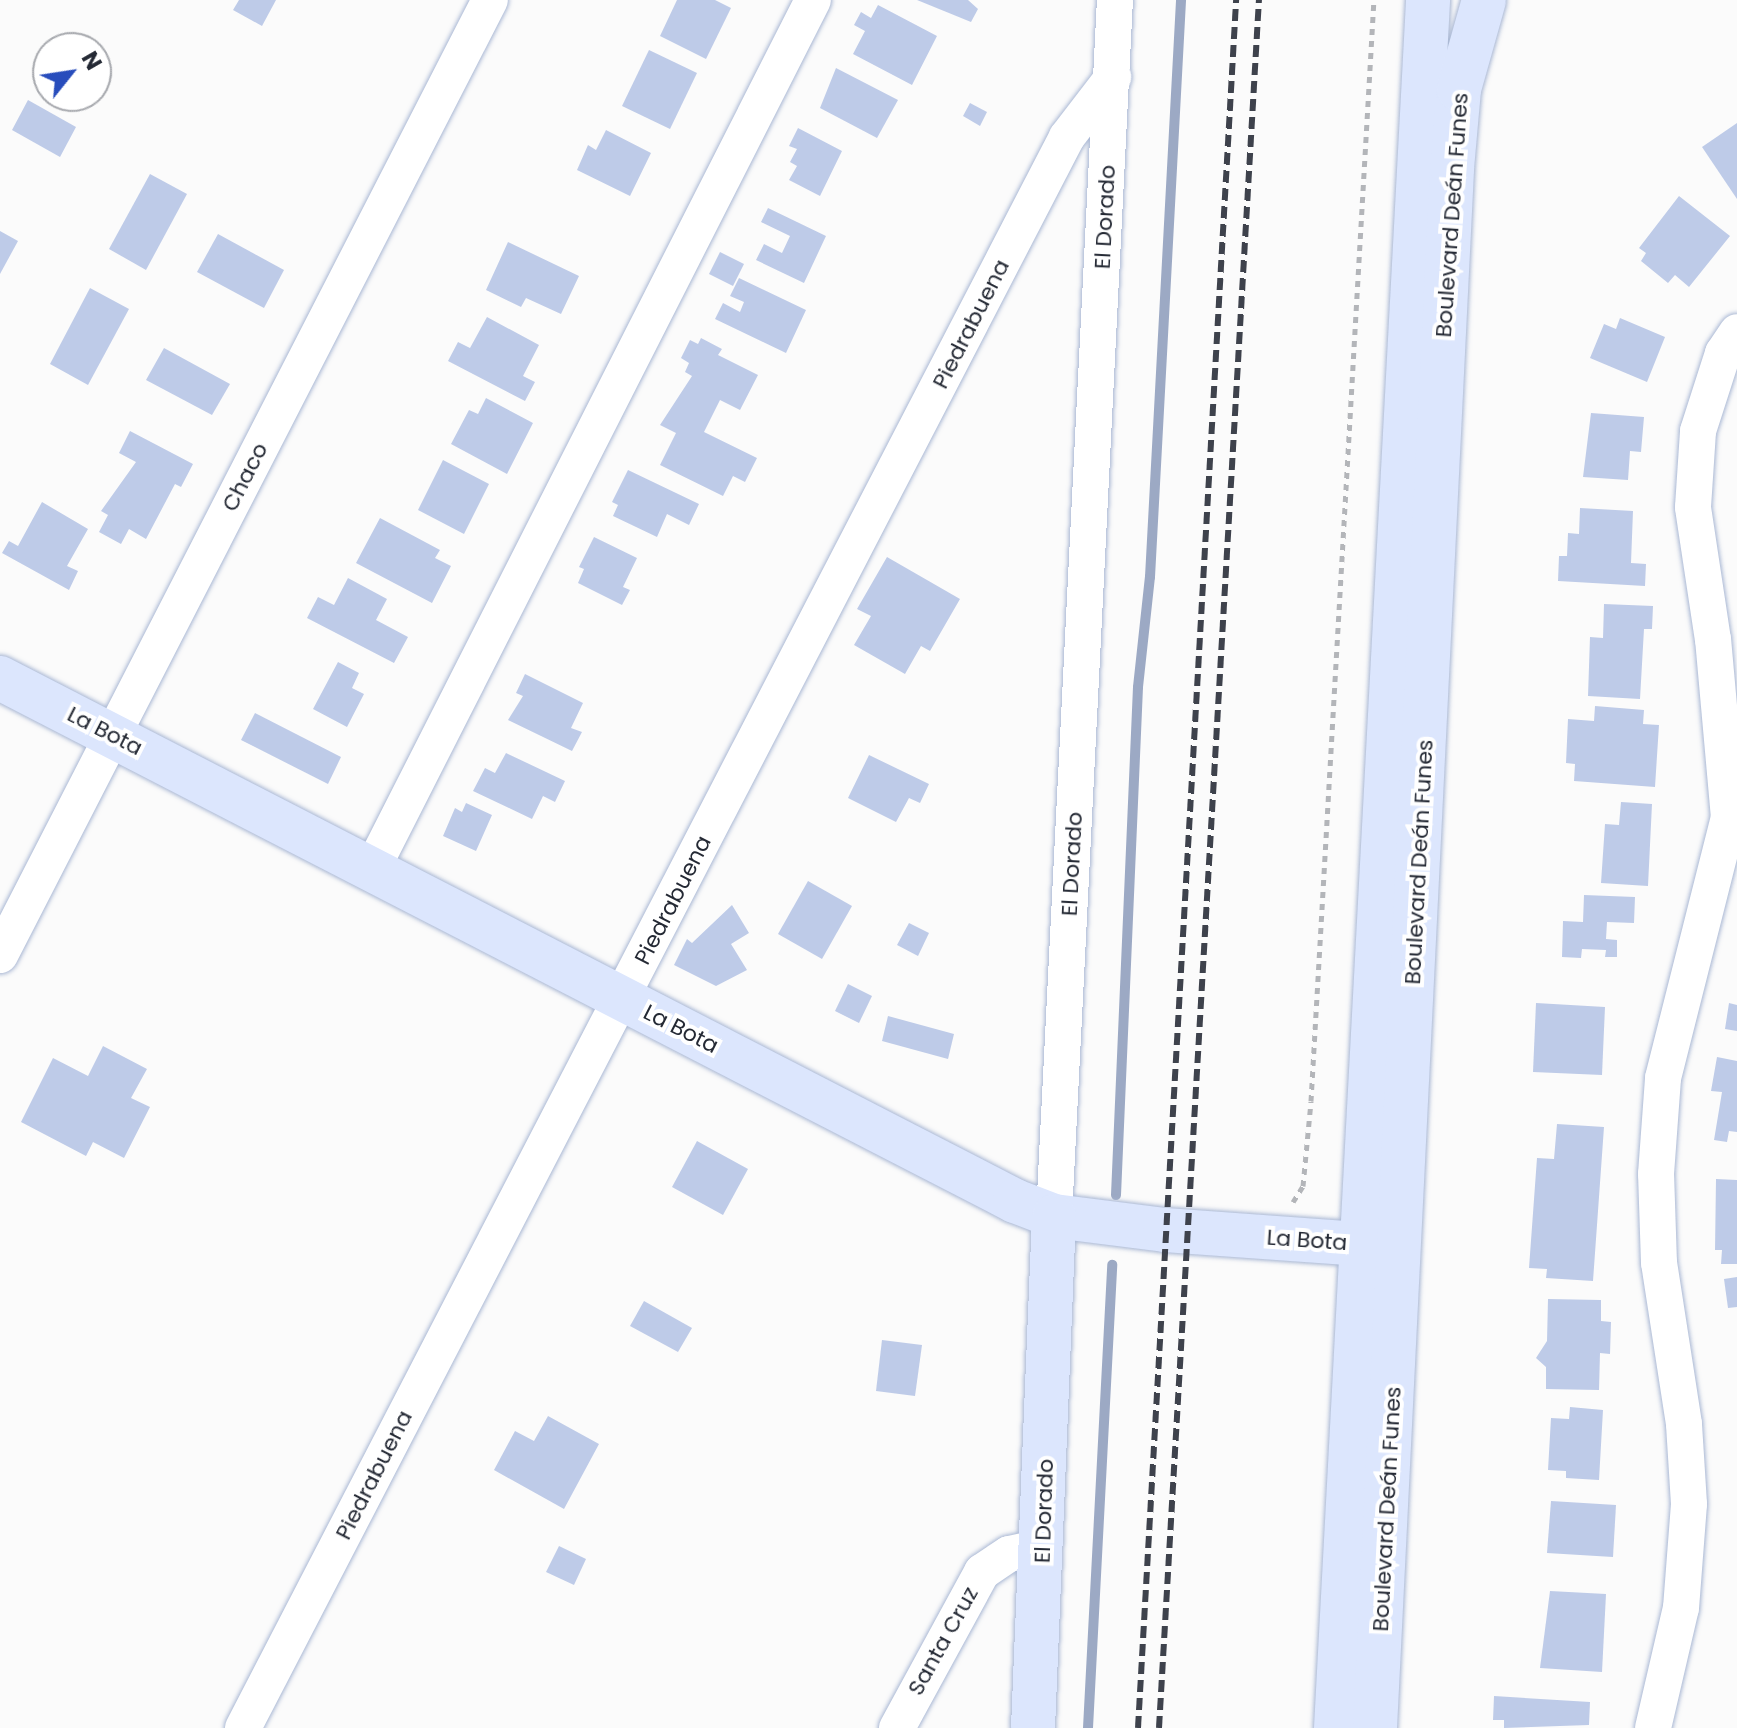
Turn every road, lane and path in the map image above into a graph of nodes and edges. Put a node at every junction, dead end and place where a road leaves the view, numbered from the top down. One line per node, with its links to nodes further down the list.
1 (490, 0): 10 (street, Chaco)
2 (813, 0): 12 (street)
3 (1115, 0): 7 (street, El Dorado)
4 (1374, 0): 16 (path)
5 (1428, 0): 17 (main road, Boulevard Deán Funes)
6 (1484, 0): 17 (main road, Boulevard Deán Funes)
7 (1113, 77): 14 (street, Piedrabuena); 15 (street, El Dorado)
8 (1737, 332): 11 (street)
9 (0, 678): 10 (main road, La Bota)
10 (113, 734): 12 (main road, La Bota); 13 (street, Chaco)
11 (1733, 813): 24 (street)
12 (372, 869): 14 (main road, La Bota)
13 (0, 955)
14 (622, 999): 15 (main road, La Bota); 19 (street, Piedrabuena)
15 (1054, 1216): 16 (main road, La Bota); 18 (main road, El Dorado)
16 (1265, 1237): 17 (main road, La Bota)
17 (1380, 1246): 22 (main road, Boulevard Deán Funes); 23 (main road, Boulevard Deán Funes)
18 (1043, 1547): 20 (street, Santa Cruz); 21 (main road, El Dorado)
19 (243, 1728)
20 (897, 1728)
21 (1033, 1728)
22 (1336, 1728)
23 (1375, 1728)
24 (1653, 1728)

